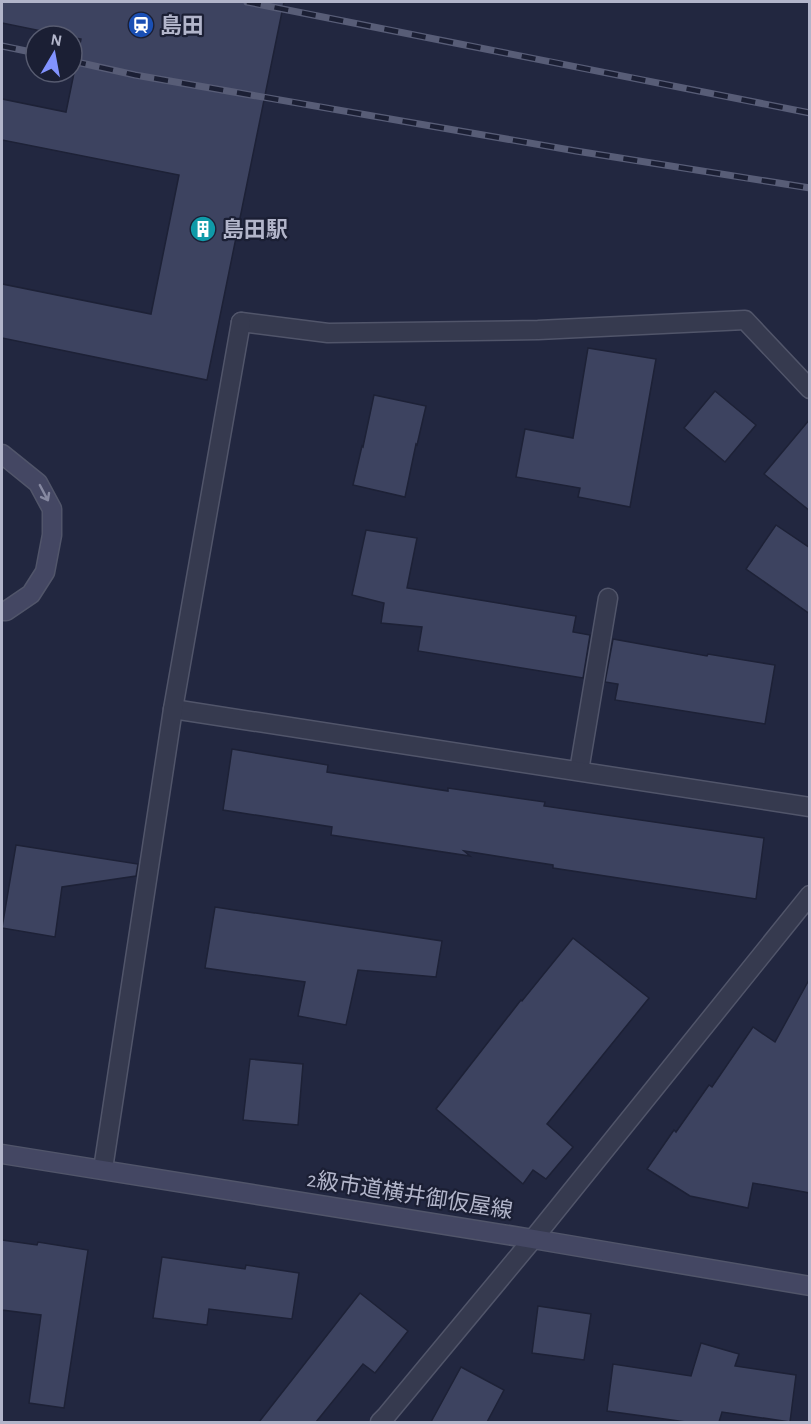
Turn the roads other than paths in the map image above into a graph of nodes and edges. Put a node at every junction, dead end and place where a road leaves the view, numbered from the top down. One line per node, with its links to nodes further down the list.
1 (810, 389): 5 (street)
2 (2, 454): 4 (street, one-way to 4)
3 (608, 598): 6 (street)
4 (2, 611)
5 (173, 709): 6 (street); 10 (street)
6 (579, 771): 7 (street)
7 (810, 807)
8 (810, 895): 11 (street)
9 (2, 1154): 10 (street, 2級市道横井御仮屋線)
10 (103, 1169): 11 (street, 2級市道横井御仮屋線)
11 (533, 1239): 12 (street, 2級市道横井御仮屋線); 13 (street)
12 (810, 1286)
13 (380, 1422)

